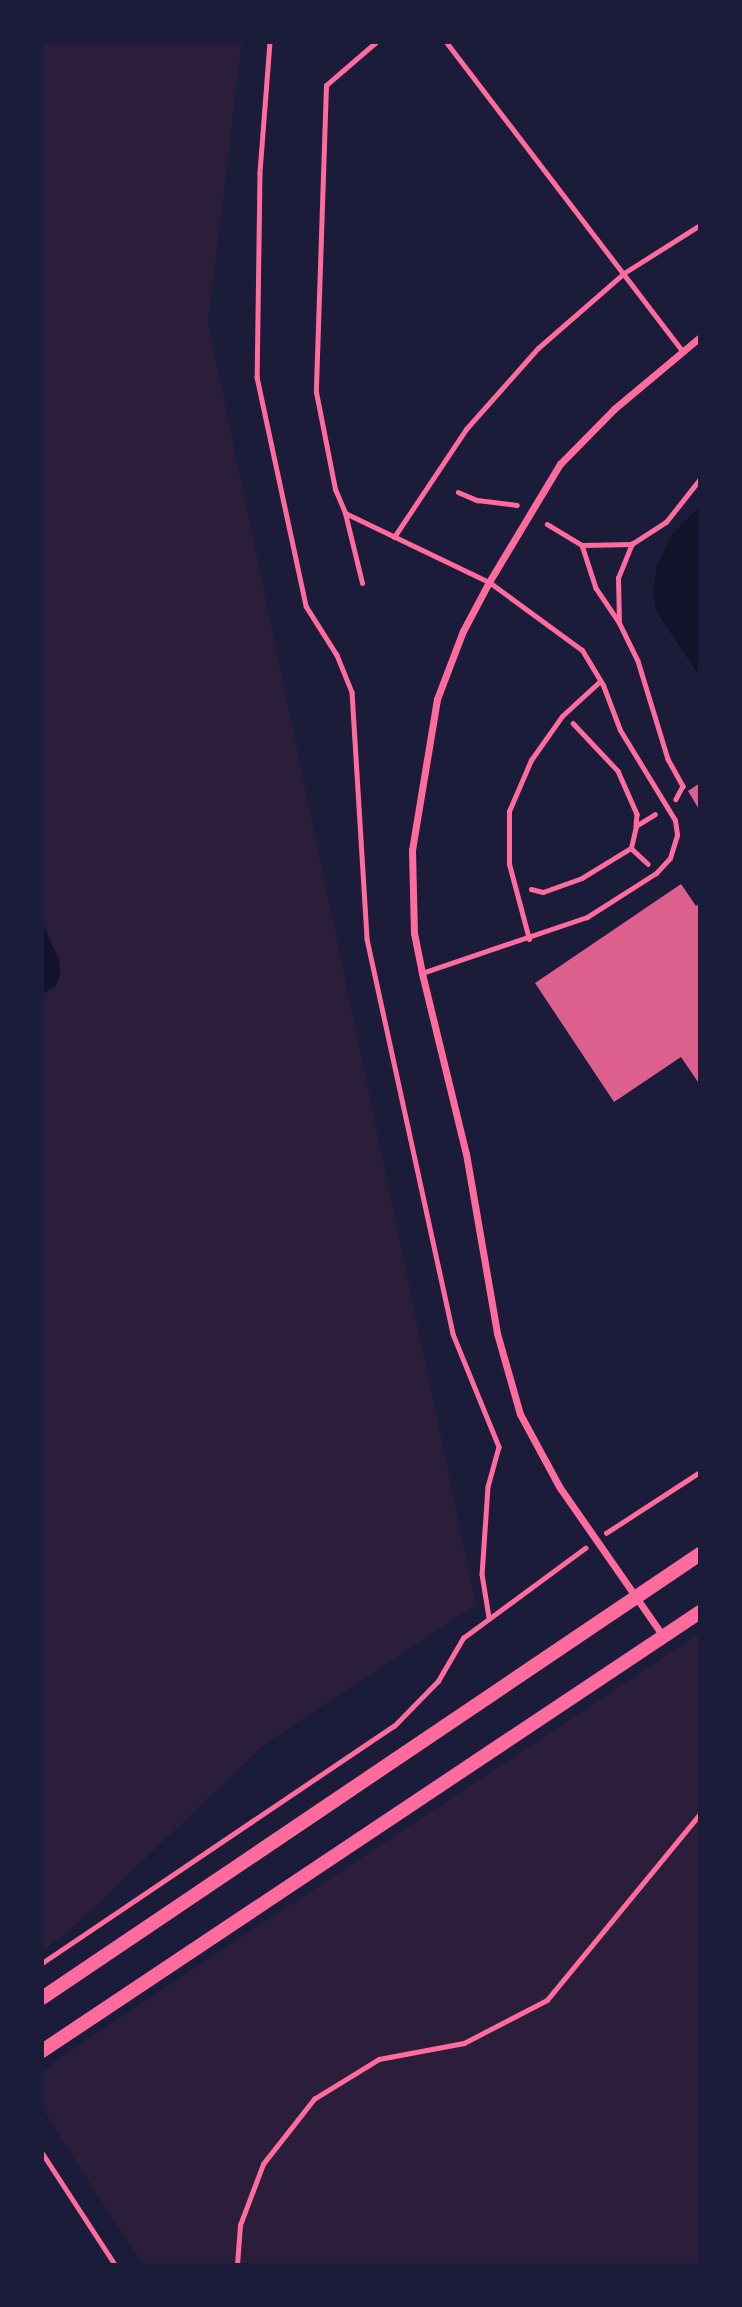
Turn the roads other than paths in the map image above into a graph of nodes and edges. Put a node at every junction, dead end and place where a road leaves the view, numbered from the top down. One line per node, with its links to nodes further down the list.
1 (376, 42): 7 (lane)
2 (446, 42): 4 (lane)
3 (700, 225): 4 (lane)
4 (624, 272): 6 (lane); 8 (lane)
5 (700, 337): 6 (street)
6 (682, 351): 9 (street)
7 (345, 513): 8 (lane); 10 (lane)
8 (394, 537): 9 (lane)
9 (489, 582): 11 (lane); 13 (street)
10 (362, 583)
11 (600, 681): 12 (lane); 12 (lane)
12 (529, 939): 13 (lane)
13 (422, 973): 15 (street)
14 (700, 1554): 15 (main road)
15 (636, 1597): 17 (street); 18 (main road)
16 (700, 1612): 17 (main road)
17 (663, 1637): 19 (main road)
18 (42, 1998)
19 (42, 2051)
20 (42, 2153): 21 (lane)
21 (115, 2265)

